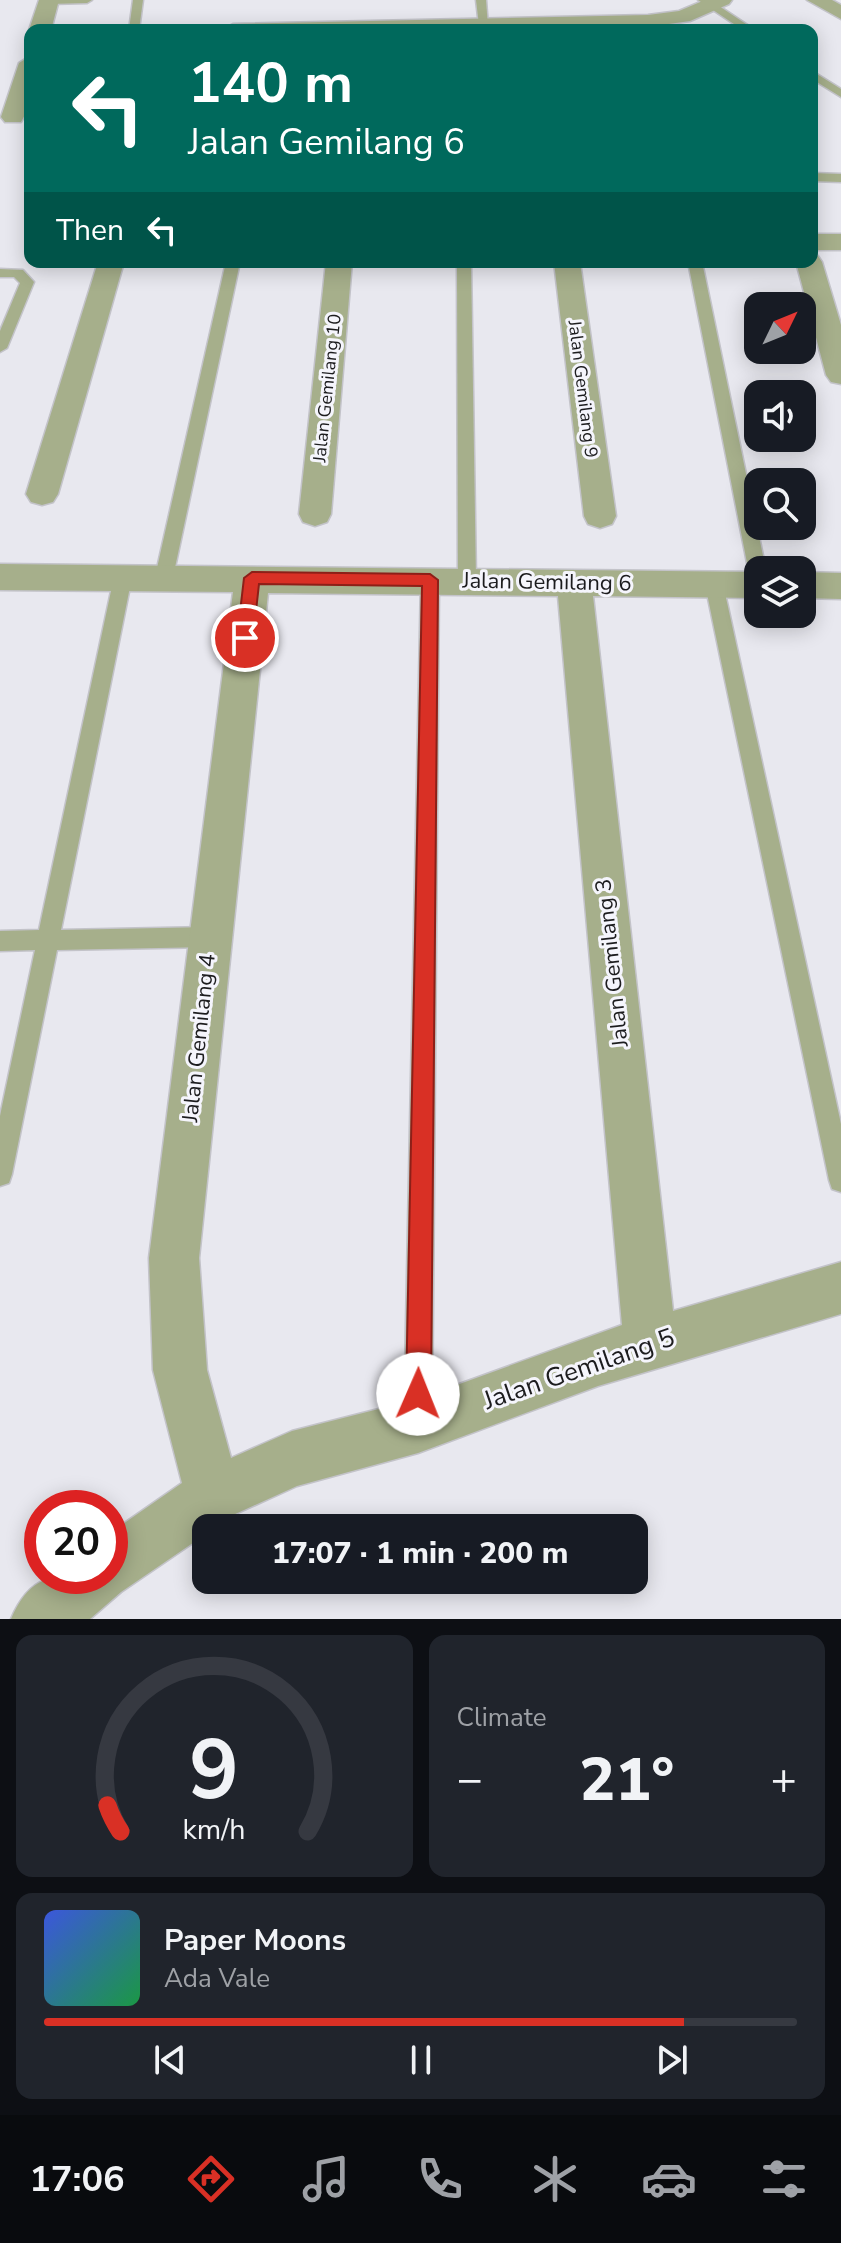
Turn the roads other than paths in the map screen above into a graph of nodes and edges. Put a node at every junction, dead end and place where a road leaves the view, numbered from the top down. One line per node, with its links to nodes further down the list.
1 (49, 0): 2 (lane); 8 (street)
2 (87, 0)
3 (138, 0): 9 (lane)
4 (481, 0): 10 (lane)
5 (817, 0): 7 (street)
6 (713, 1): 11 (street); 12 (lane)
7 (841, 13)
8 (42, 24)
9 (135, 24)
10 (473, 24)
11 (661, 24)
12 (742, 24)
13 (818, 78): 15 (lane)
14 (24, 84): 16 (street)
15 (841, 94)
16 (14, 119)
17 (818, 177): 18 (lane)
18 (841, 178)
19 (818, 242): 20 (street)
20 (841, 242)
21 (109, 268): 31 (street)
22 (232, 268): 37 (lane)
23 (338, 268): 32 (street, Jalan Gemilang 10)
24 (464, 268): 40 (lane)
25 (568, 268): 33 (street, Jalan Gemilang 9)
26 (696, 268): 34 (lane)
27 (811, 268): 30 (street)
28 (0, 273): 29 (lane)
29 (0, 348)
30 (841, 375)
31 (42, 494)
32 (315, 514)
33 (600, 516)
34 (755, 556)
35 (0, 577): 36 (street, Jalan Gemilang 6)
36 (123, 577): 37 (street, Jalan Gemilang 6); 48 (lane)
37 (164, 577): 38 (street, Jalan Gemilang 6)
38 (252, 578): 39 (street, Jalan Gemilang 6); 46 (street, Jalan Gemilang 4)
39 (430, 580): 40 (street, Jalan Gemilang 6); 53 (lane)
40 (467, 581): 41 (street, Jalan Gemilang 6)
41 (574, 582): 42 (street, Jalan Gemilang 6); 52 (street, Jalan Gemilang 3)
42 (714, 584): 43 (street, Jalan Gemilang 6); 50 (lane)
43 (744, 585)
44 (816, 585): 45 (street)
45 (841, 586)
46 (210, 937): 48 (lane); 54 (street, Jalan Gemilang 4)
47 (0, 941): 48 (lane)
48 (48, 941): 49 (lane)
49 (0, 1174)
50 (841, 1180)
51 (841, 1288): 52 (street, Jalan Gemilang 5)
52 (650, 1344): 53 (street, Jalan Gemilang 5)
53 (418, 1426): 54 (street, Jalan Gemilang 5)
54 (213, 1495): 55 (street, Jalan Gemilang 5)
55 (128, 1555)
56 (75, 1594): 57 (street)
57 (41, 1619)

